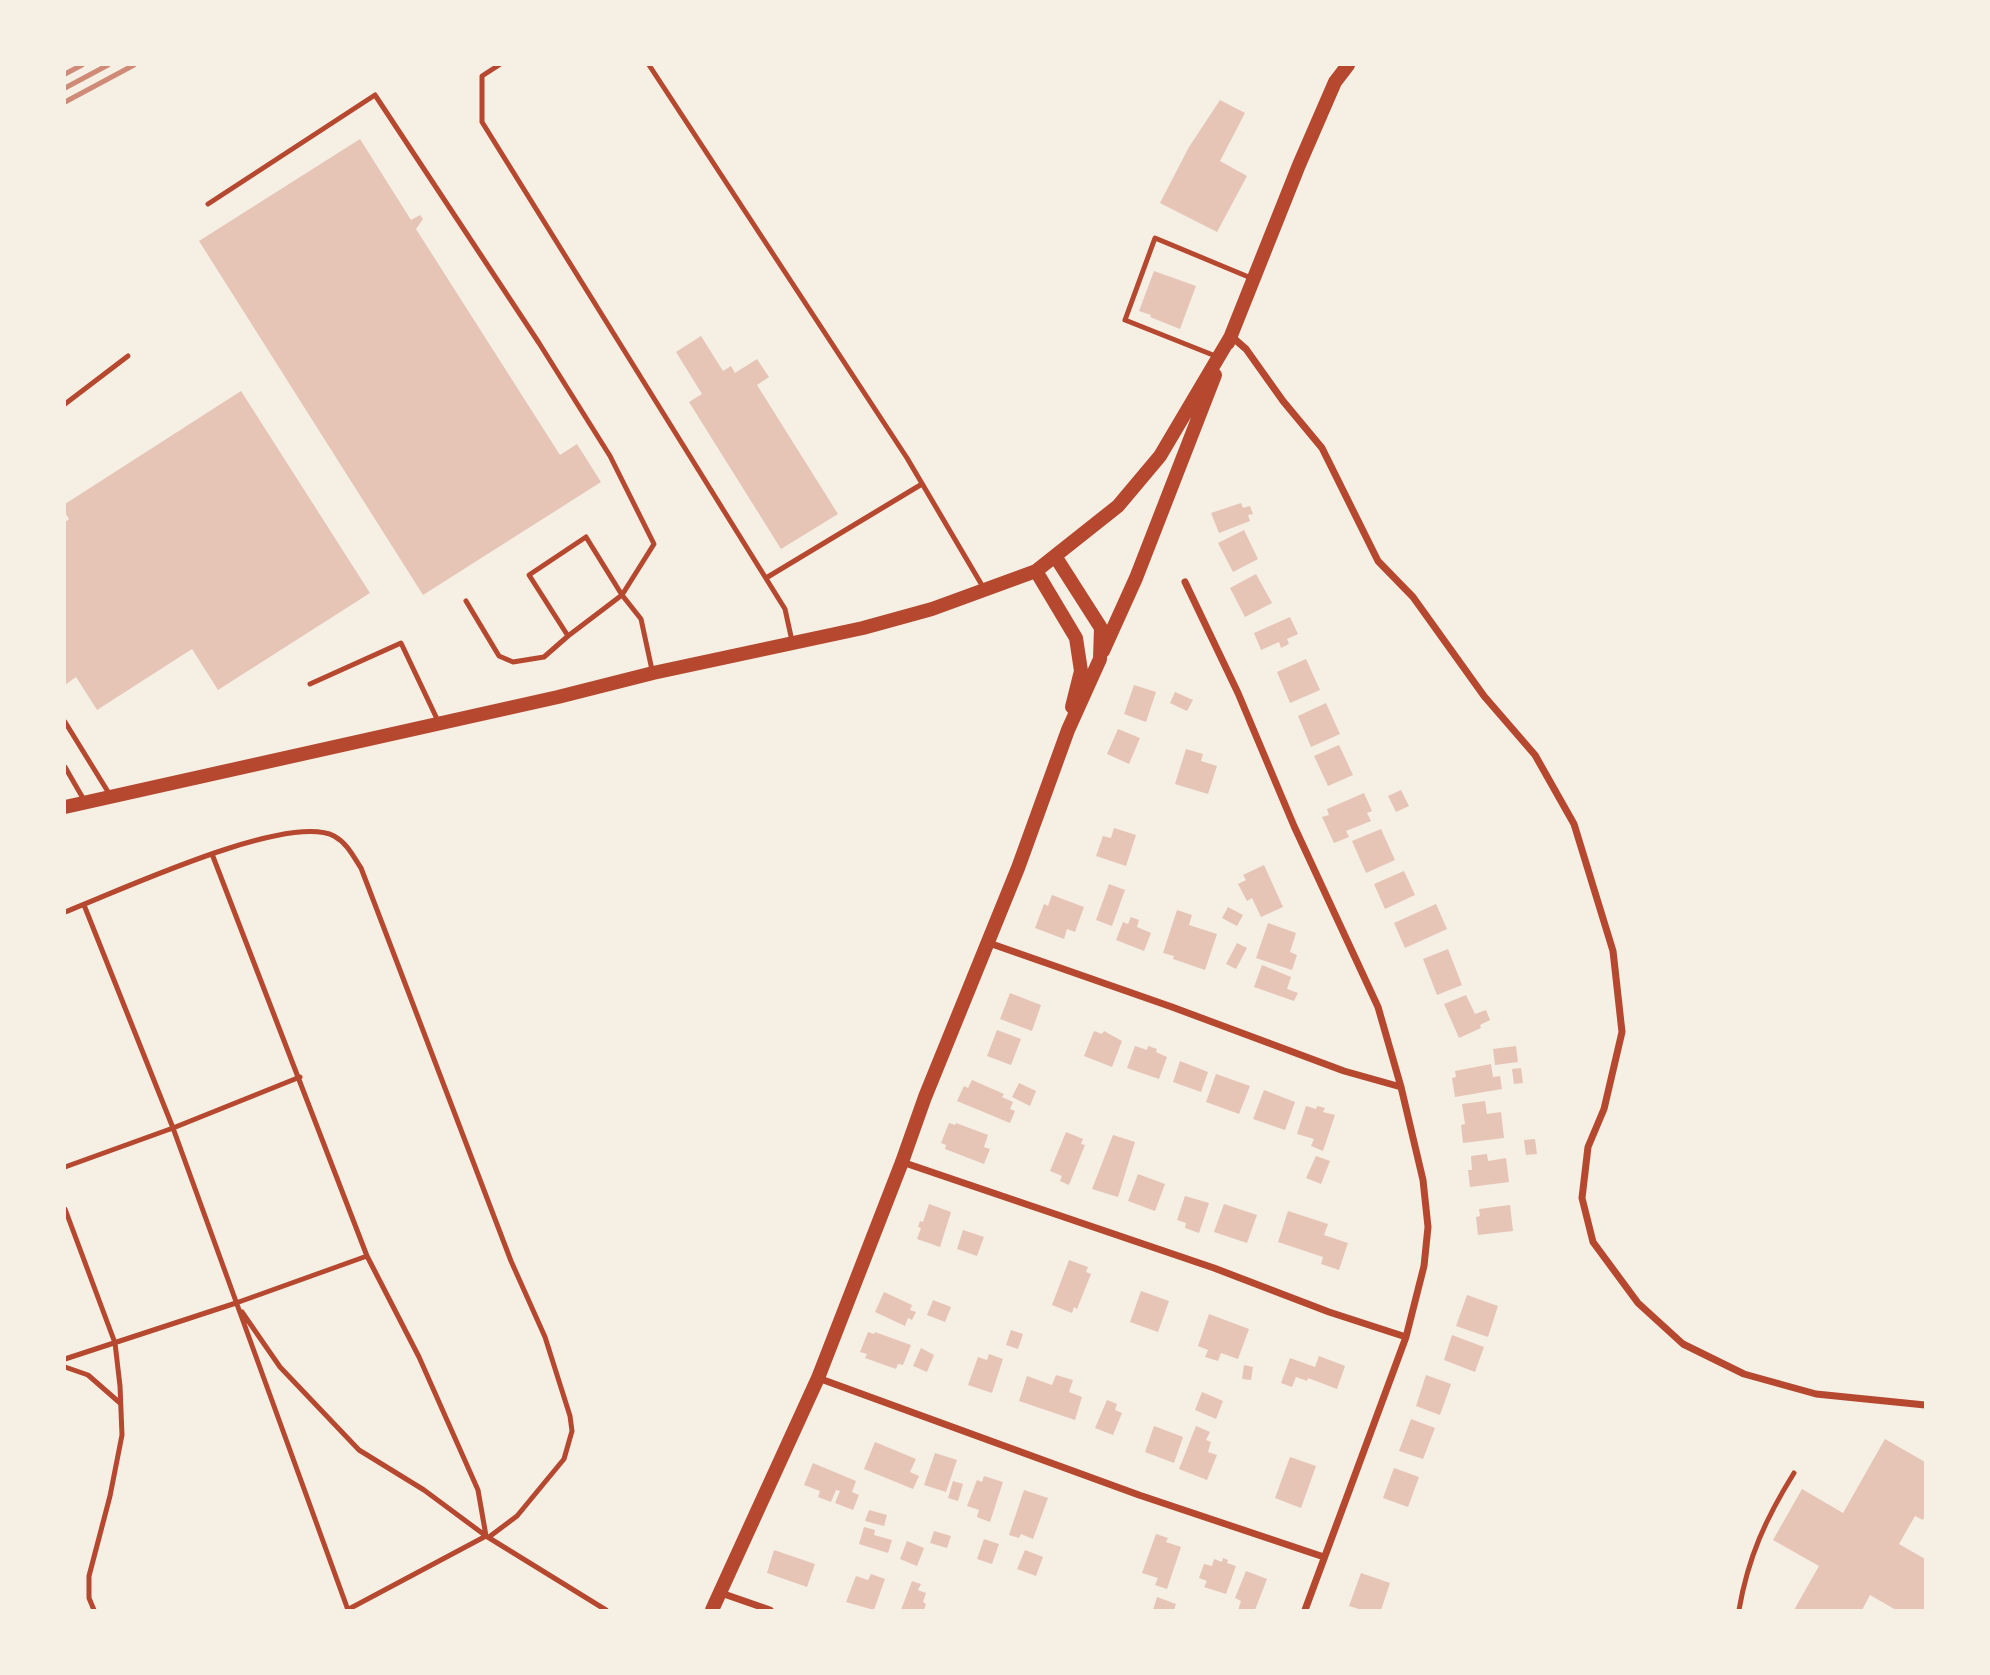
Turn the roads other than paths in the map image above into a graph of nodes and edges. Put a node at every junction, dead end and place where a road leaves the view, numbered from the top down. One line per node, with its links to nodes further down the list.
1 (499, 65): 13 (lane)
2 (649, 65): 10 (lane)
3 (1348, 65): 5 (main road)
4 (208, 204): 16 (lane)
5 (1253, 279): 6 (main road); 8 (lane)
6 (1231, 336): 8 (main road); 20 (main road); 48 (street)
7 (128, 356): 9 (lane)
8 (1218, 357): 11 (main road)
9 (65, 404)
10 (922, 484): 13 (lane); 15 (lane)
11 (1055, 556): 12 (main road); 20 (main road)
12 (1036, 570): 15 (main road); 25 (main road)
13 (766, 578): 19 (lane)
14 (1185, 582): 35 (street)
15 (985, 590): 19 (main road)
16 (622, 595): 18 (lane); 18 (lane); 21 (lane)
17 (466, 601): 18 (lane)
18 (568, 636)
19 (792, 644): 21 (main road)
20 (1100, 659): 25 (main road)
21 (653, 673): 24 (main road)
22 (310, 684): 24 (lane)
23 (65, 722): 27 (lane)
24 (439, 723): 27 (main road)
25 (1068, 730): 33 (main road)
26 (65, 767): 28 (lane)
27 (111, 798): 28 (main road)
28 (86, 803): 29 (main road)
29 (65, 807)
30 (212, 854): 31 (lane); 34 (lane); 50 (lane)
31 (84, 905): 32 (lane); 36 (lane)
32 (65, 912)
33 (989, 943): 35 (street); 37 (main road)
34 (300, 1077): 36 (lane); 40 (lane)
35 (1401, 1087): 42 (street)
36 (173, 1128): 38 (lane); 41 (lane)
37 (902, 1162): 42 (street); 46 (main road)
38 (65, 1167)
39 (65, 1209): 43 (lane)
40 (367, 1256): 41 (lane); 50 (lane)
41 (236, 1304): 43 (lane); 50 (lane); 54 (lane)
42 (1406, 1337): 51 (street)
43 (115, 1343): 44 (lane); 47 (lane)
44 (65, 1359)
45 (65, 1367): 47 (lane)
46 (818, 1378): 51 (street); 52 (main road)
47 (120, 1403): 53 (lane)
48 (1925, 1405)
49 (1794, 1473): 59 (lane)
50 (487, 1537): 54 (lane); 55 (lane)
51 (1324, 1557): 58 (street)
52 (721, 1593): 56 (main road); 57 (street)
53 (94, 1610)
54 (347, 1610)
55 (606, 1610)
56 (712, 1610)
57 (770, 1610)
58 (1305, 1610)
59 (1739, 1610)

